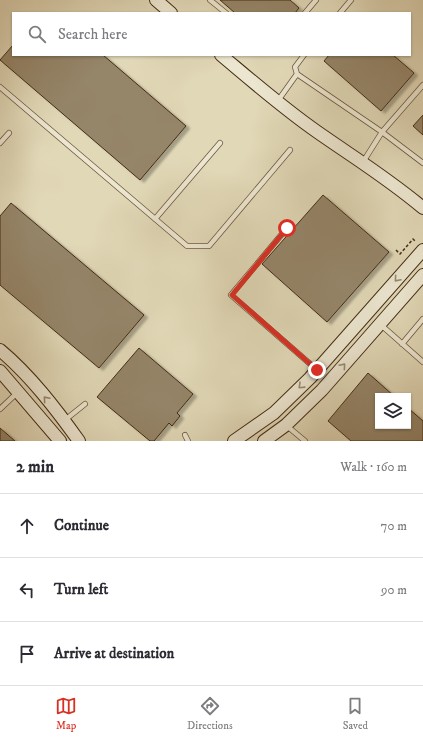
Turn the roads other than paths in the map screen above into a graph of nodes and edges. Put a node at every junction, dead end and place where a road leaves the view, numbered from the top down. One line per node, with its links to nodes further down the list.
1 (156, 0): 5 (street)
2 (210, 0): 6 (lane)
3 (316, 0): 7 (lane)
4 (350, 0): 8 (lane)
5 (170, 12)
6 (225, 12)
7 (306, 12)
8 (341, 12)
9 (222, 56): 14 (street)
10 (303, 56): 11 (lane)
11 (297, 74): 14 (lane); 15 (lane)
12 (423, 85): 15 (lane)
13 (0, 87): 23 (lane)
14 (277, 102): 20 (street)
15 (382, 132): 20 (lane); 21 (lane)
16 (8, 133): 17 (lane)
17 (0, 143)
18 (220, 143): 23 (lane)
19 (290, 150): 23 (lane)
20 (363, 162): 22 (street)
21 (423, 163)
22 (423, 208)
23 (154, 219)
24 (287, 228): 32 (lane)
25 (420, 247): 32 (street, one-way to 32)
26 (423, 275): 28 (street)
27 (423, 319): 29 (lane)
28 (379, 324): 29 (lane); 38 (street, one-way to 28)
29 (402, 344): 31 (lane)
30 (0, 350): 37 (street, one-way to 30)
31 (423, 362)
32 (317, 370): 43 (street, one-way to 43)
33 (0, 371): 34 (street)
34 (18, 391): 36 (lane); 40 (street)
35 (85, 404): 37 (lane)
36 (0, 409)
37 (64, 420): 41 (street)
38 (286, 425): 44 (street); 45 (lane)
39 (185, 435): 42 (lane)
40 (60, 441)
41 (79, 441)
42 (188, 441)
43 (234, 441)
44 (264, 441)
45 (305, 441)

